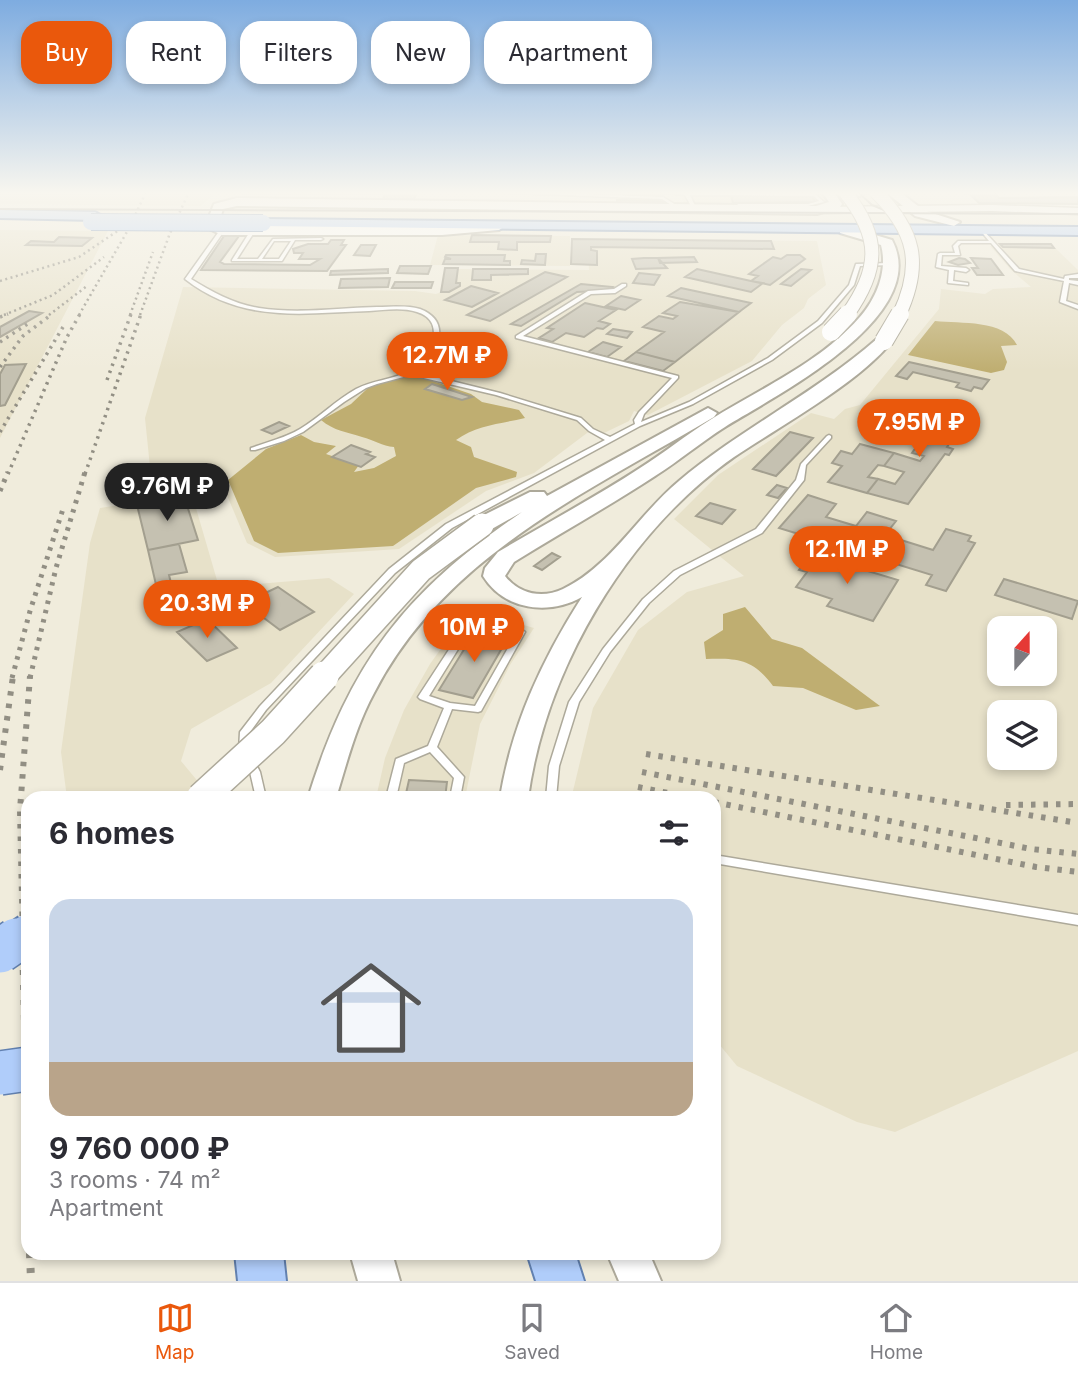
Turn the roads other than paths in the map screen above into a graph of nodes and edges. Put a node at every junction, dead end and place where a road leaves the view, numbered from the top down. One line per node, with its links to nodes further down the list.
1 (207, 252): 20 (lane)
2 (240, 252): 4 (lane)
3 (265, 252): 10 (lane)
4 (285, 252)
5 (873, 252): 23 (main road, bridge)
6 (888, 252): 11 (main road)
7 (912, 252): 28 (main road, bridge)
8 (957, 252): 12 (lane)
9 (1001, 252): 15 (lane)
10 (259, 260)
11 (890, 264): 21 (main road); 22 (lane)
12 (952, 269): 13 (lane); 17 (lane)
13 (966, 270)
14 (1078, 276): 15 (lane)
15 (1066, 280): 16 (lane); 19 (lane)
16 (1078, 283)
17 (966, 284)
18 (624, 285): 22 (lane)
19 (1078, 307)
20 (411, 373): 25 (lane); 26 (lane)
21 (791, 380): 23 (main road); 28 (main road)
22 (638, 425): 25 (lane)
23 (684, 427): 27 (main road)
24 (829, 437): 37 (lane)
25 (611, 440): 32 (lane)
26 (253, 449)
27 (622, 462): 31 (main road, bridge); 33 (main road)
28 (622, 552): 36 (main road)
29 (449, 706): 29 (lane); 30 (lane)
30 (432, 748): 34 (lane); 35 (lane)
31 (209, 791)
32 (259, 791)
33 (324, 791)
34 (393, 791)
35 (456, 791)
36 (515, 791)
37 (552, 791)
38 (721, 860): 39 (lane)
39 (1078, 920)
40 (21, 936): 41 (main road, bridge)
41 (0, 951)
42 (21, 1070): 43 (main road, bridge)
43 (0, 1073)
44 (260, 1260): 48 (main road)
45 (373, 1260): 49 (main road)
46 (553, 1260): 50 (main road)
47 (631, 1260): 51 (main road)
48 (262, 1281)
49 (379, 1281)
50 (560, 1281)
51 (640, 1281)

